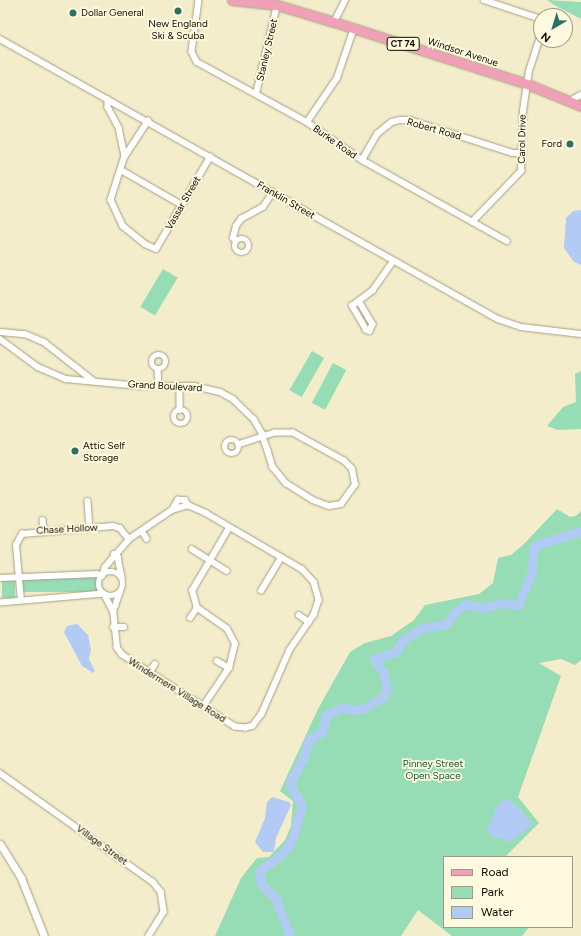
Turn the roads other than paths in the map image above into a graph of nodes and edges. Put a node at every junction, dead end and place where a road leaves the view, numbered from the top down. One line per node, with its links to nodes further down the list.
1 (199, 0): 12 (street, Burke Road)
2 (232, 0): 5 (main road, Windsor Avenue / CT 74)
3 (345, 0): 7 (street)
4 (484, 0): 6 (street)
5 (277, 5): 7 (main road, Windsor Avenue / CT 74); 12 (street, Stanley Street)
6 (533, 16)
7 (334, 22): 8 (main road, Windsor Avenue / CT 74)
8 (354, 28): 11 (main road, Windsor Avenue / CT 74); 18 (street)
9 (0, 39): 14 (street, Franklin Street)
10 (537, 48): 11 (street, Carol Drive)
11 (527, 84): 15 (main road, Windsor Avenue / CT 74); 19 (street, Carol Drive)
12 (256, 94): 18 (street, Burke Road)
13 (581, 94): 15 (street)
14 (108, 99): 17 (street, Franklin Street); 20 (street)
15 (570, 101): 16 (main road, Windsor Avenue)
16 (581, 106)
17 (148, 121): 20 (street); 21 (street, Franklin Street)
18 (307, 122): 22 (street, Burke Road)
19 (523, 153): 22 (street, Robert Road); 26 (street, Carol Drive)
20 (125, 156): 23 (street)
21 (210, 157): 24 (street, Franklin Street); 25 (street, Vassar Street)
22 (362, 160): 26 (street, Burke Road)
23 (121, 170): 25 (street); 25 (street, Vassar Street)
24 (273, 192): 27 (street); 29 (street, Franklin Street)
25 (182, 205)
26 (472, 222): 28 (street, Burke Road)
27 (236, 241)
28 (507, 241)
29 (393, 261): 30 (street); 32 (street, Franklin Street)
30 (359, 301): 30 (street)
31 (0, 332): 35 (street)
32 (581, 334)
33 (0, 339): 35 (street, Grand Boulevard)
34 (158, 369): 36 (street)
35 (94, 381): 36 (street, Grand Boulevard)
36 (159, 386): 37 (street, Grand Boulevard)
37 (180, 386): 38 (street); 39 (street, Grand Boulevard)
38 (180, 410)
39 (263, 437): 39 (street, Grand Boulevard); 40 (street)
40 (239, 445)
41 (88, 501): 43 (street)
42 (42, 520): 45 (street)
43 (90, 528): 45 (street, Chase Hollow); 47 (street, Chase Hollow)
44 (229, 528): 46 (street, Windermere Village Road); 51 (street, Windermere Village Road); 52 (street)
45 (44, 531): 56 (street, Chase Hollow)
46 (142, 531): 47 (street, Windermere Village Road); 48 (street)
47 (129, 539): 50 (street, Windermere Village Road)
48 (147, 539)
49 (192, 549): 52 (street)
50 (114, 554): 54 (street, Windermere Village Road); 57 (street, Windermere Village Road)
51 (281, 558): 58 (street); 67 (street, Windermere Village Road)
52 (209, 560): 53 (street); 63 (street)
53 (227, 571)
54 (102, 576): 56 (street); 57 (street); 60 (street, Windermere Village Road)
55 (0, 578): 56 (street)
56 (18, 578): 61 (street, Chase Hollow)
57 (122, 578): 59 (street, Windermere Village Road)
58 (261, 591)
59 (120, 592): 60 (street); 64 (street, Windermere Village Road)
60 (104, 594): 61 (street); 64 (street, Windermere Village Road)
61 (21, 601): 62 (street)
62 (0, 603)
63 (197, 608): 66 (street); 72 (street)
64 (113, 612): 68 (street, Windermere Village Road)
65 (299, 615): 67 (street)
66 (190, 618)
67 (309, 622): 74 (street, Windermere Village Road)
68 (114, 627): 69 (street); 73 (street, Windermere Village Road)
69 (124, 627)
70 (217, 661): 72 (street)
71 (155, 664): 73 (street)
72 (229, 668): 74 (street)
73 (150, 672): 74 (street, Windermere Village Road)
74 (204, 705)
75 (0, 773): 78 (street, Village Street)
76 (0, 844): 77 (street)
77 (44, 936)
78 (149, 936)

